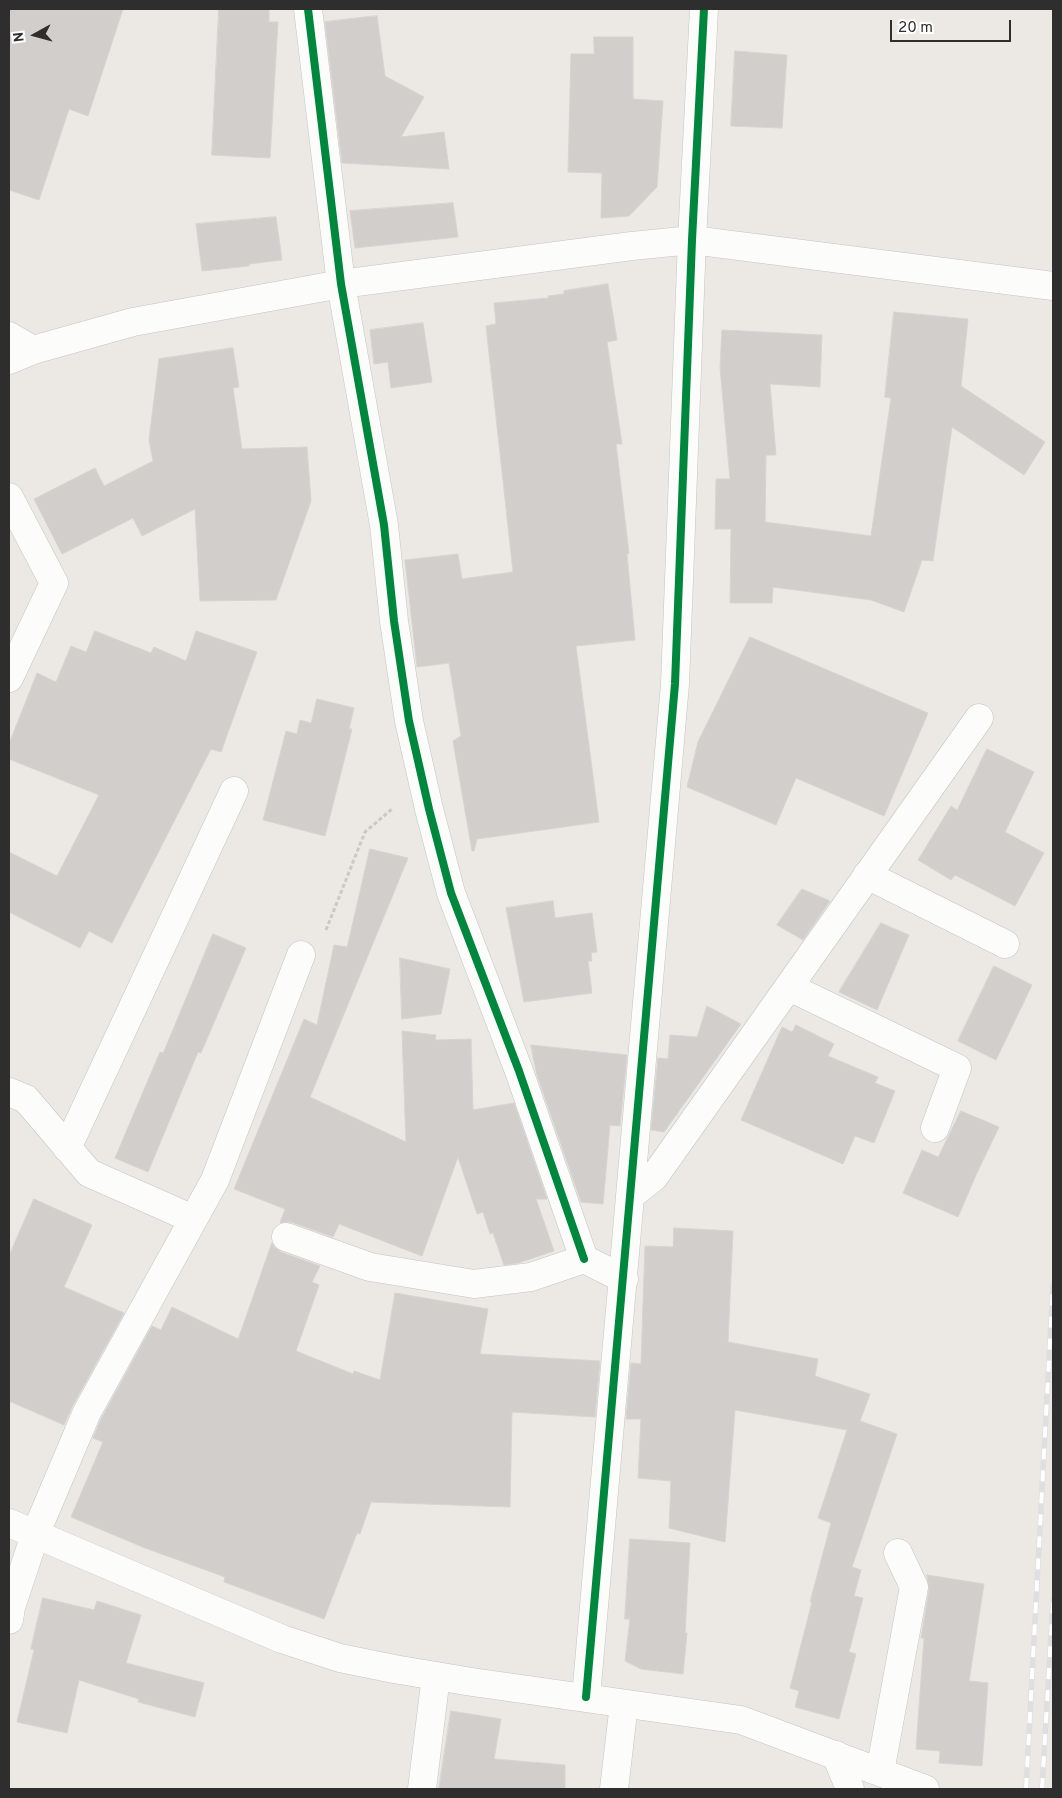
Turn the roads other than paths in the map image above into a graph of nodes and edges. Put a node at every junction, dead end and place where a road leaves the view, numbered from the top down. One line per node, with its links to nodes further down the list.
1 (308, 9): 4 (street)
2 (704, 9): 3 (street)
3 (692, 240): 4 (street); 5 (street); 19 (street)
4 (341, 284): 7 (street); 22 (street)
5 (1053, 286)
6 (9, 336): 7 (street)
7 (21, 355)
8 (9, 497): 9 (street)
9 (9, 678)
10 (979, 718): 12 (street)
11 (234, 791): 18 (street)
12 (867, 875): 13 (street); 15 (street)
13 (1005, 944)
14 (301, 955): 20 (street)
15 (789, 987): 17 (street); 19 (street)
16 (9, 1092): 18 (street)
17 (935, 1128)
18 (67, 1148): 20 (street)
19 (630, 1196): 23 (street)
20 (193, 1219): 25 (street)
21 (286, 1237): 22 (street)
22 (584, 1259): 23 (street)
23 (624, 1279): 29 (street)
24 (9, 1523): 25 (street)
25 (35, 1535): 27 (street); 28 (street)
26 (898, 1553): 32 (street)
27 (9, 1620)
28 (436, 1676): 29 (street); 33 (street)
29 (586, 1697): 30 (street)
30 (624, 1704): 31 (street); 34 (street)
31 (836, 1756): 32 (street); 35 (street)
32 (880, 1772): 36 (street)
33 (422, 1789)
34 (614, 1789)
35 (850, 1789)
36 (925, 1789)

